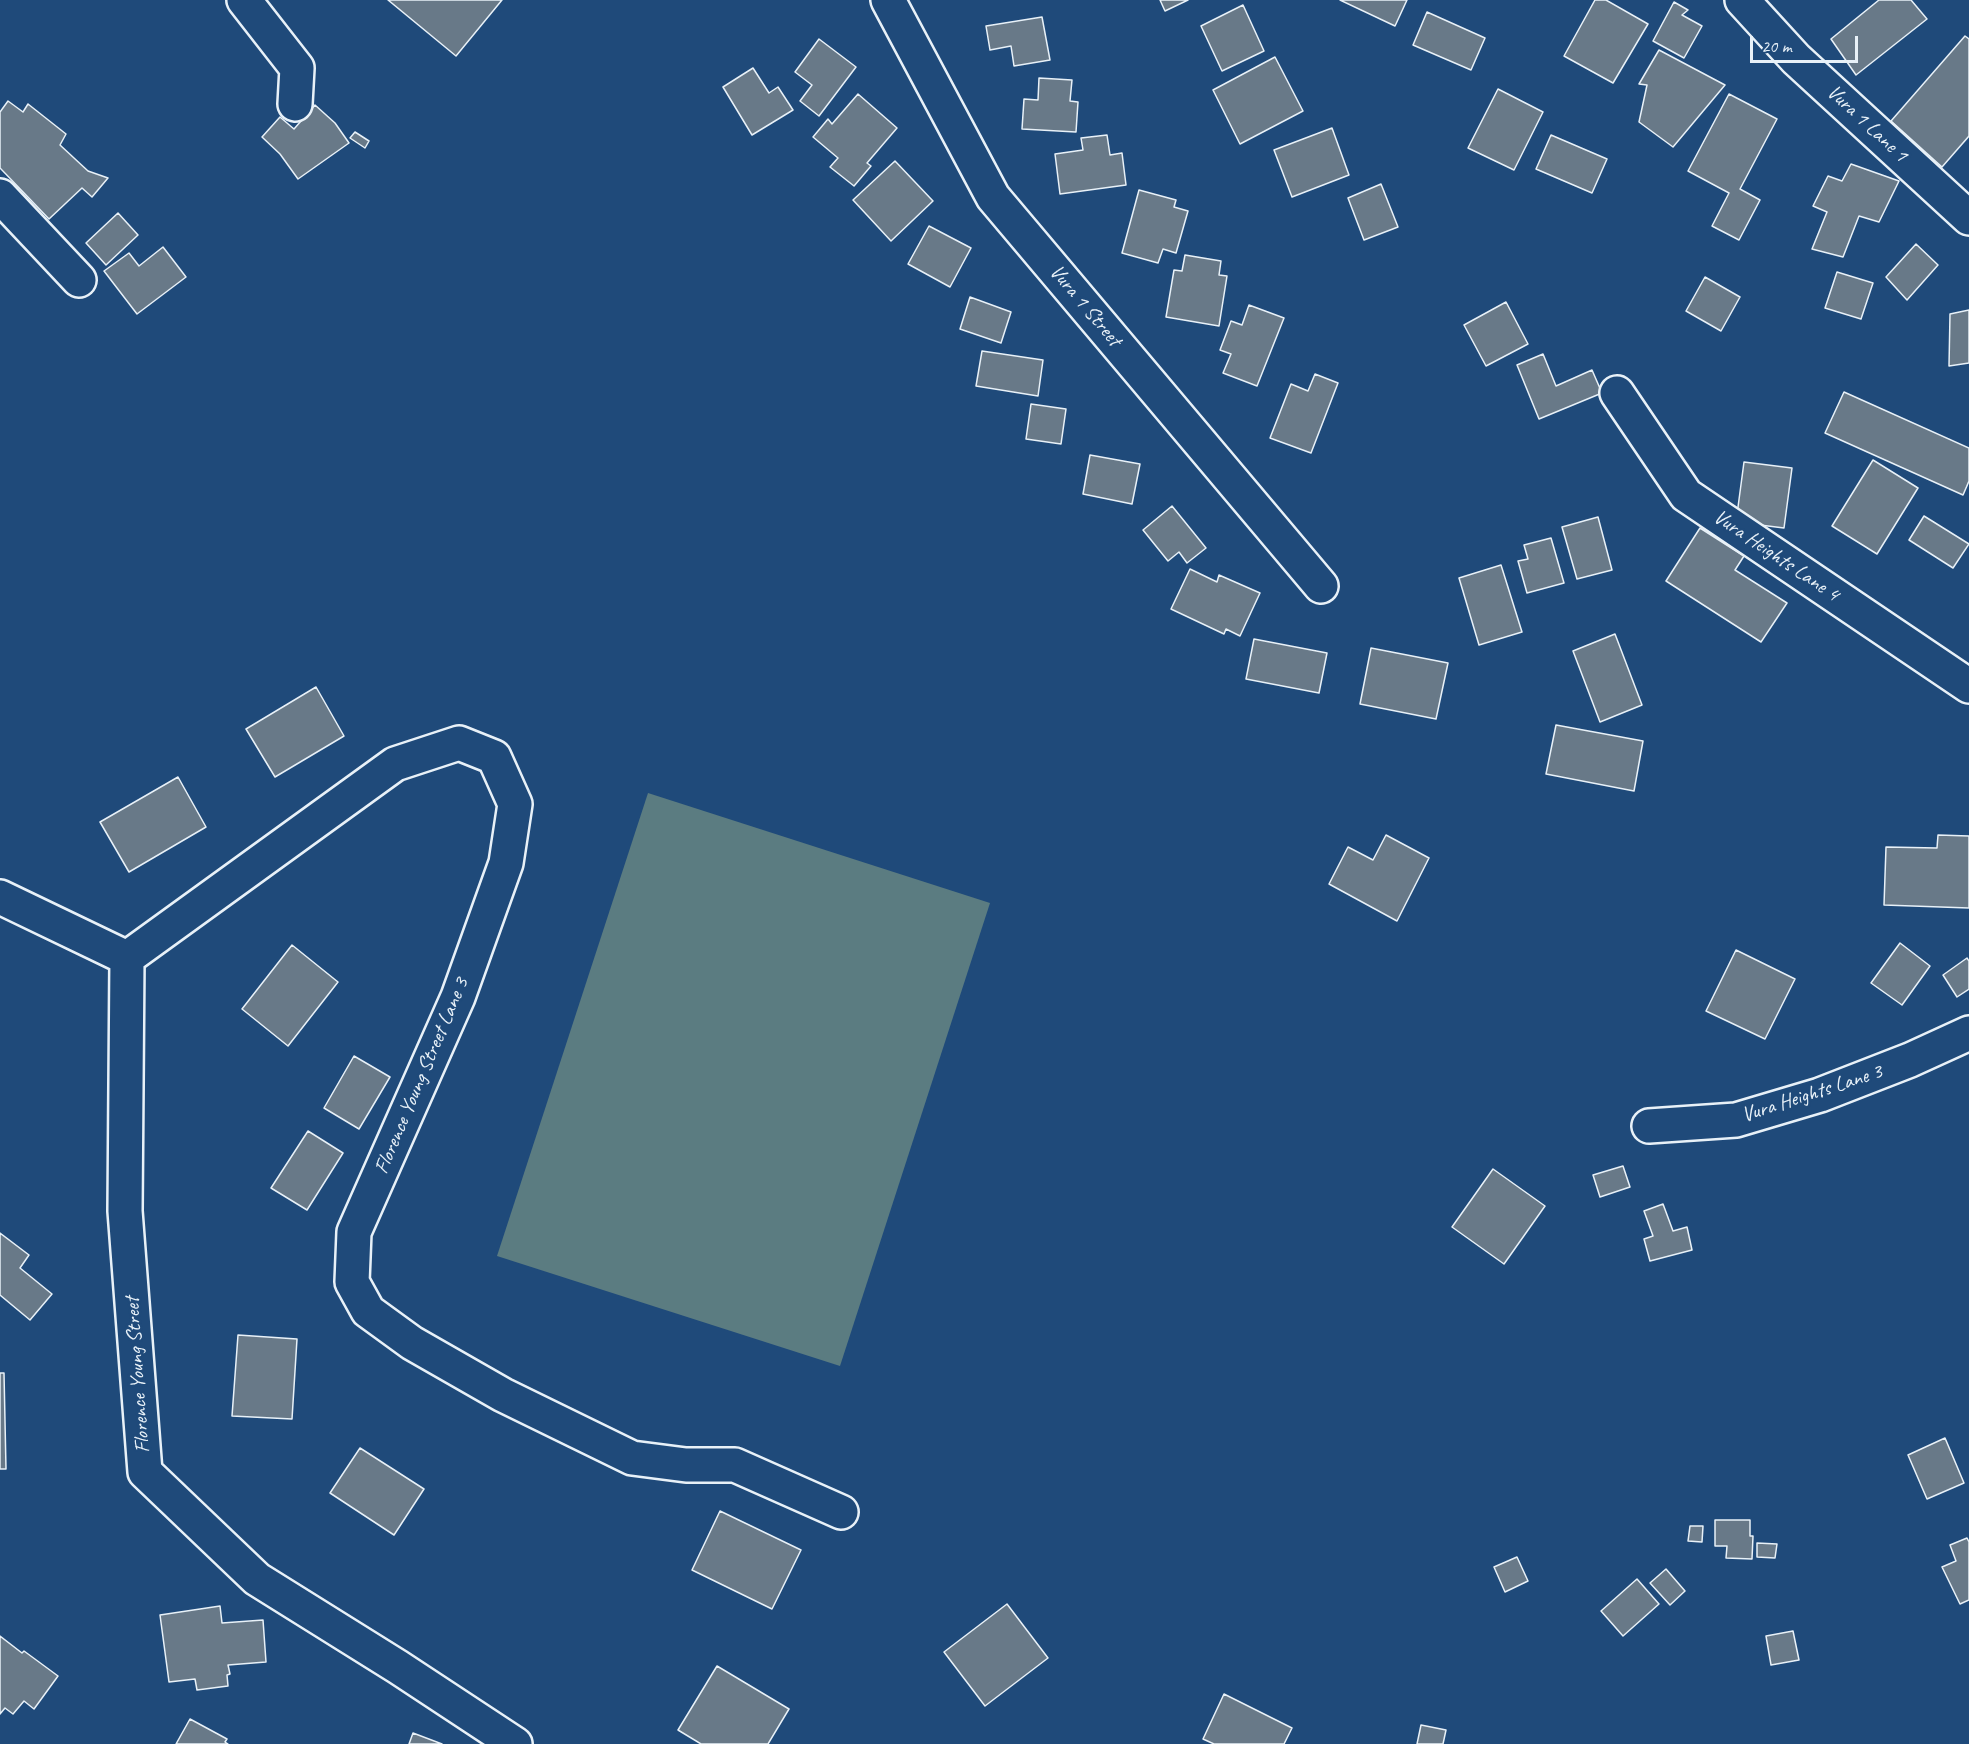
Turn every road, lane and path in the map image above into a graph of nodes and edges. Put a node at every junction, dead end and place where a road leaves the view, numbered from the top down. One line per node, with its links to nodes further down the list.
1 (244, 0): 4 (street)
2 (888, 0): 9 (street, Vura 1 Street)
3 (1742, 0): 6 (street, Vura 1 Lane 1)
4 (295, 104)
5 (0, 196): 7 (street)
6 (1969, 218)
7 (79, 280)
8 (1617, 393): 10 (street, Vura Heights Lane 4)
9 (1320, 586)
10 (1969, 686)
11 (0, 897): 12 (street)
12 (127, 958): 15 (street, Florence Young Street Lane 3); 16 (street, Florence Young Street)
13 (1969, 1033): 14 (street, Vura Heights Lane 3)
14 (1649, 1126)
15 (841, 1512)
16 (515, 1744)

